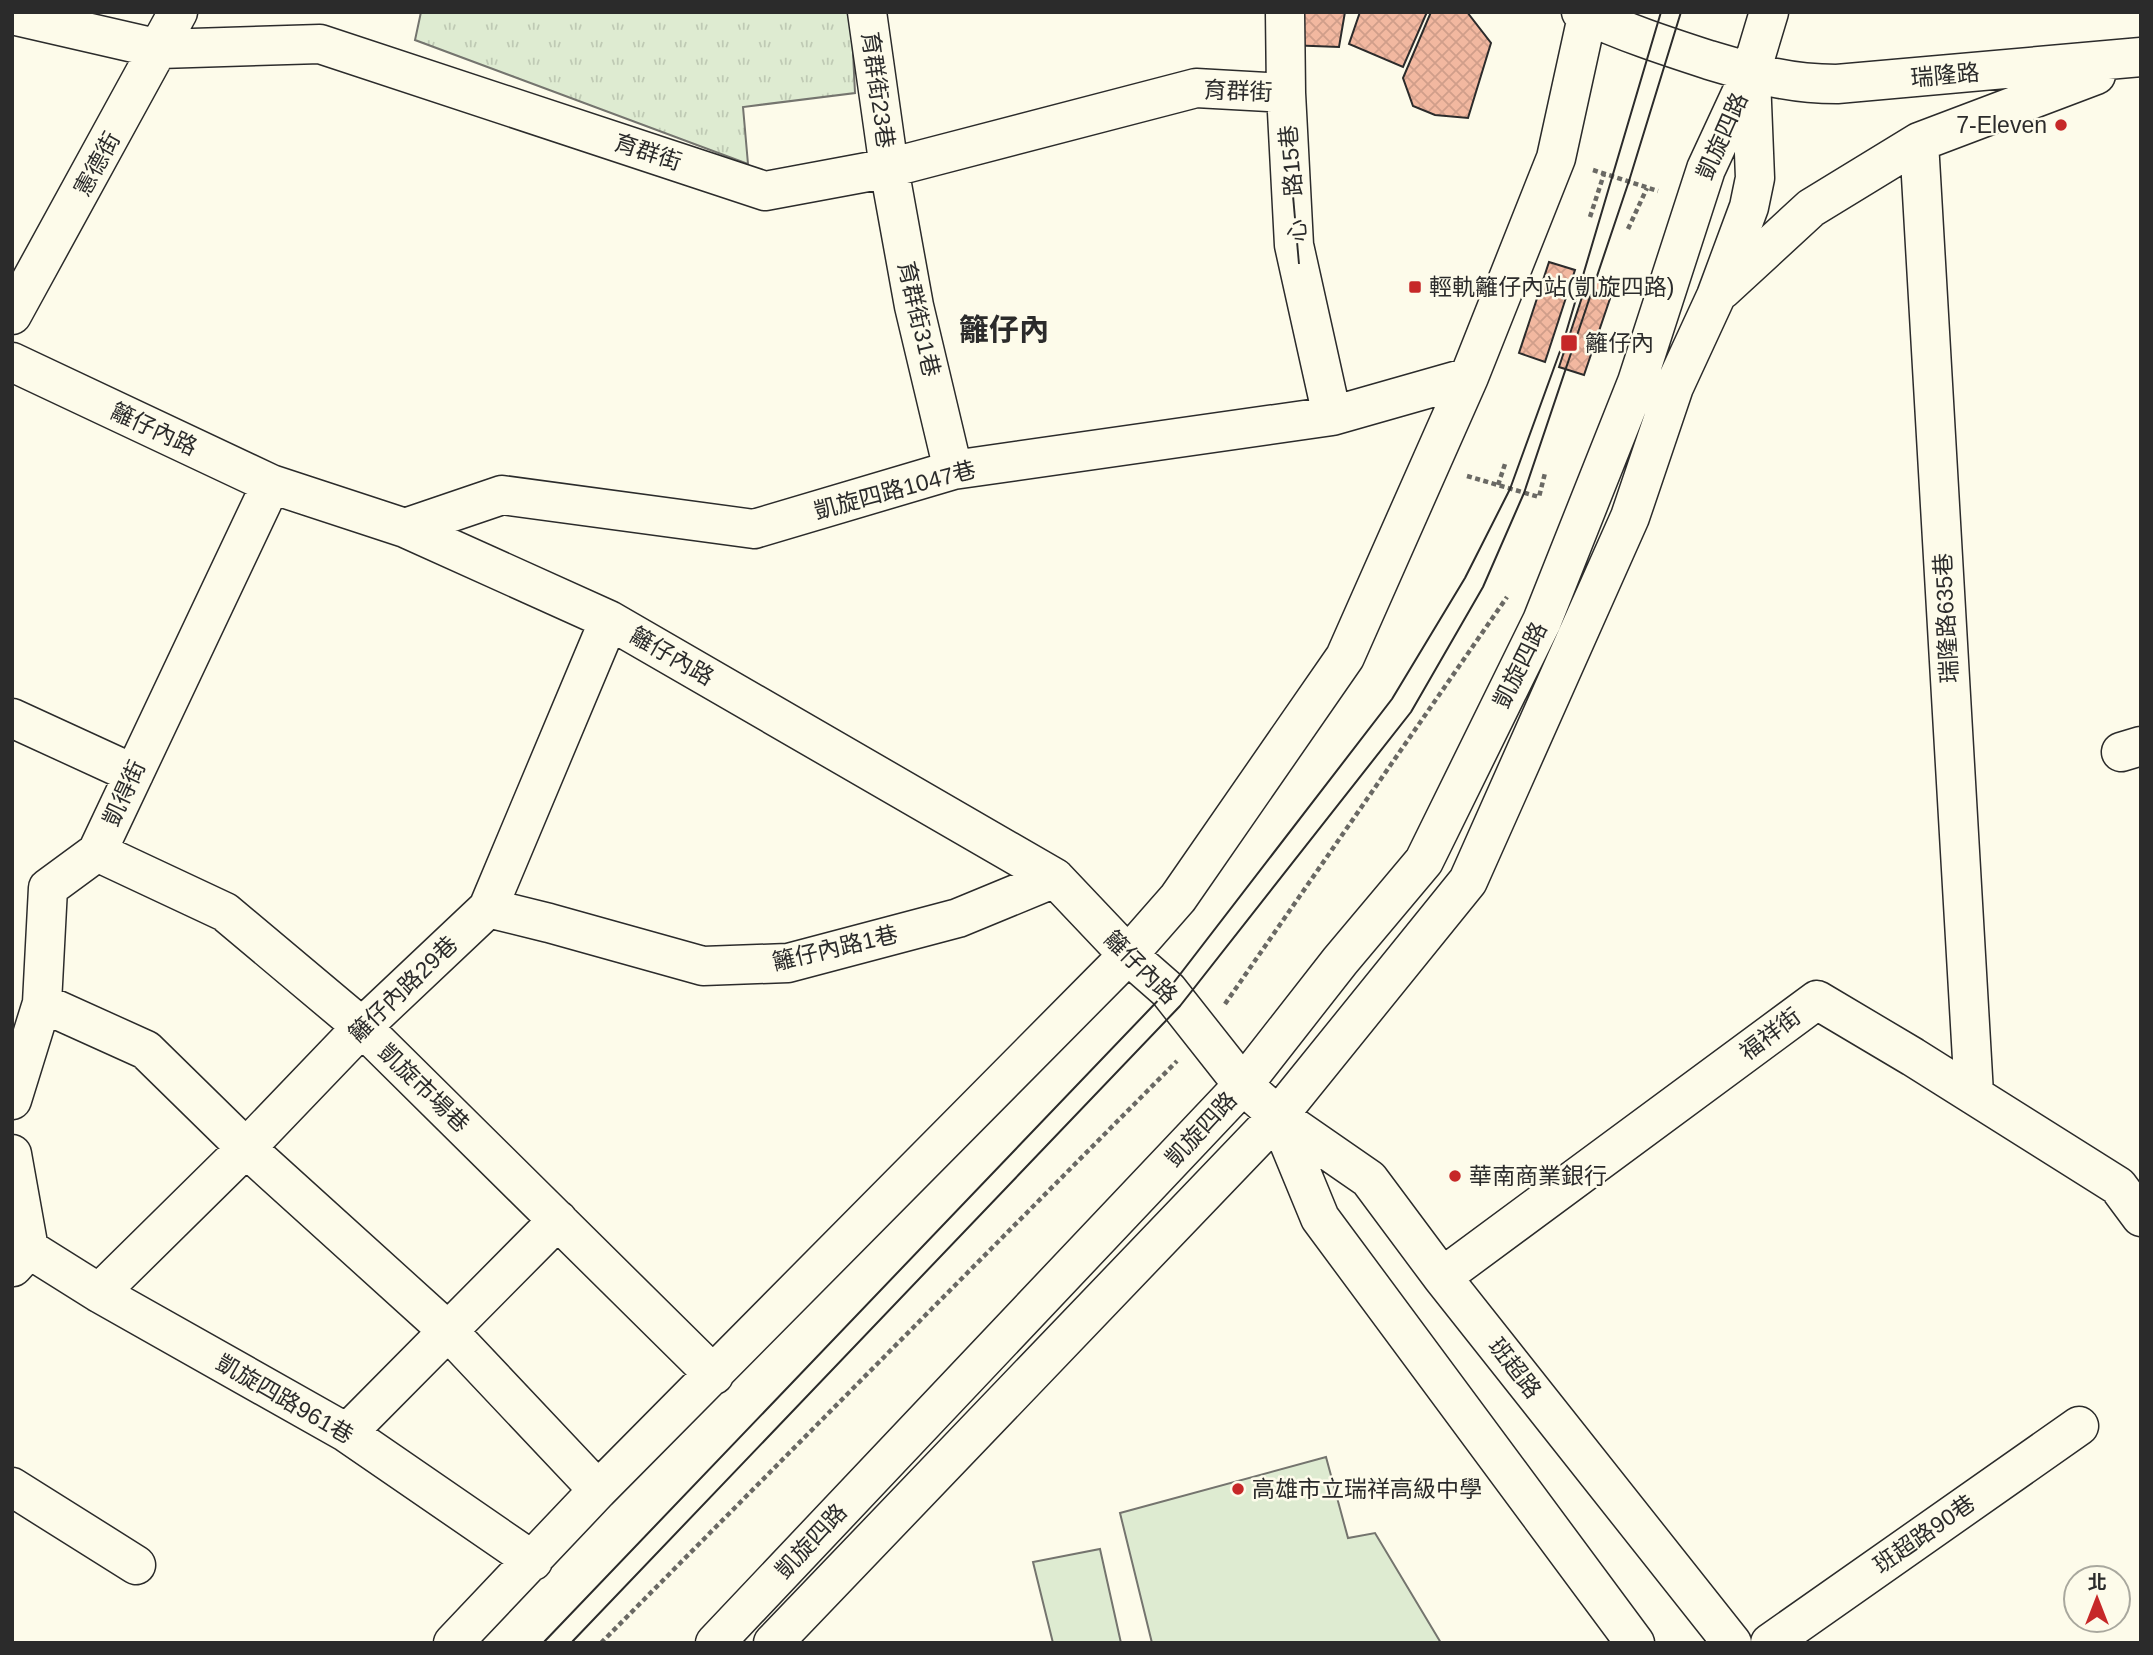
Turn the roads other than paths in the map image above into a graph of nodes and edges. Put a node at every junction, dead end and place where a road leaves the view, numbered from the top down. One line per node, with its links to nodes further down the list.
1 (178, 12): 7 (street, 憲德街)
2 (867, 12): 12 (street, 育群街23巷)
3 (1285, 12): 10 (street, 一心一路15巷)
4 (1769, 12): 9 (street)
5 (1586, 13): 9 (street, 瑞隆路); 17 (street)
6 (12, 15): 7 (street, 育群街)
7 (160, 49): 12 (street, 育群街); 13 (street, 憲德街)
8 (2141, 57): 9 (street, 瑞隆路); 11 (street)
9 (1751, 72): 14 (street, 凱旋四路); 31 (street, 凱旋四路)
10 (1286, 93): 12 (street, 育群街); 18 (street, 一心一路15巷)
11 (1919, 142): 14 (street); 32 (street, 瑞隆路635巷)
12 (889, 168): 19 (street, 育群街31巷)
13 (27, 259): 15 (street, 憲德街)
14 (1716, 296): 34 (street, 凱旋四路)
15 (12, 315)
16 (12, 362): 20 (street, 籬仔內路)
17 (1469, 377): 18 (street, 凱旋四路1047巷); 28 (street)
18 (1332, 416): 19 (street, 凱旋四路1047巷)
19 (953, 470): 21 (street, 凱旋四路1047巷)
20 (271, 484): 21 (street, 籬仔內路); 24 (street, 凱得街)
21 (405, 527): 22 (street, 籬仔內路)
22 (609, 620): 26 (street, 籬仔內路); 27 (street, 籬仔內路29巷)
23 (12, 718): 24 (street)
24 (134, 774): 25 (street, 凱得街)
25 (97, 852): 29 (street, 凱得街); 30 (street, 凱旋市場巷)
26 (1055, 878): 27 (street, 籬仔內路1巷); 28 (street, 籬仔內路)
27 (488, 908): 30 (street, 籬仔內路29巷)
28 (1128, 955): 31 (street, 籬仔內路); 43 (street)
29 (42, 1003): 33 (street, 凱得街); 35 (street)
30 (362, 1027): 35 (street, 籬仔內路29巷); 38 (street, 凱旋市場巷)
31 (1244, 1085): 34 (street, 班超路); 51 (street, 凱旋四路)
32 (1973, 1094): 37 (street, 福祥街); 40 (street, 福祥街)
33 (12, 1100)
34 (1278, 1116): 40 (street, 班超路); 52 (street, 凱旋四路); 53 (street, 班超路)
35 (246, 1148): 41 (street, 籬仔內路29巷); 42 (street)
36 (12, 1154): 39 (street)
37 (2141, 1217)
38 (558, 1220): 42 (street); 43 (street, 凱旋市場巷)
39 (20, 1259): 41 (street, 凱旋四路961巷)
40 (1443, 1277): 54 (street, 班超路)
41 (99, 1293): 45 (street, 凱旋四路961巷)
42 (447, 1331): 45 (street); 47 (street)
43 (714, 1375): 47 (street)
44 (2078, 1426): 55 (street, 班超路90巷)
45 (346, 1433): 48 (street, 凱旋四路961巷)
46 (12, 1487): 49 (street)
47 (598, 1490): 48 (street)
48 (533, 1561): 50 (street)
49 (136, 1565)
50 (453, 1643)
51 (715, 1643)
52 (773, 1643)
53 (1635, 1643)
54 (1732, 1643)
55 (1770, 1643)

